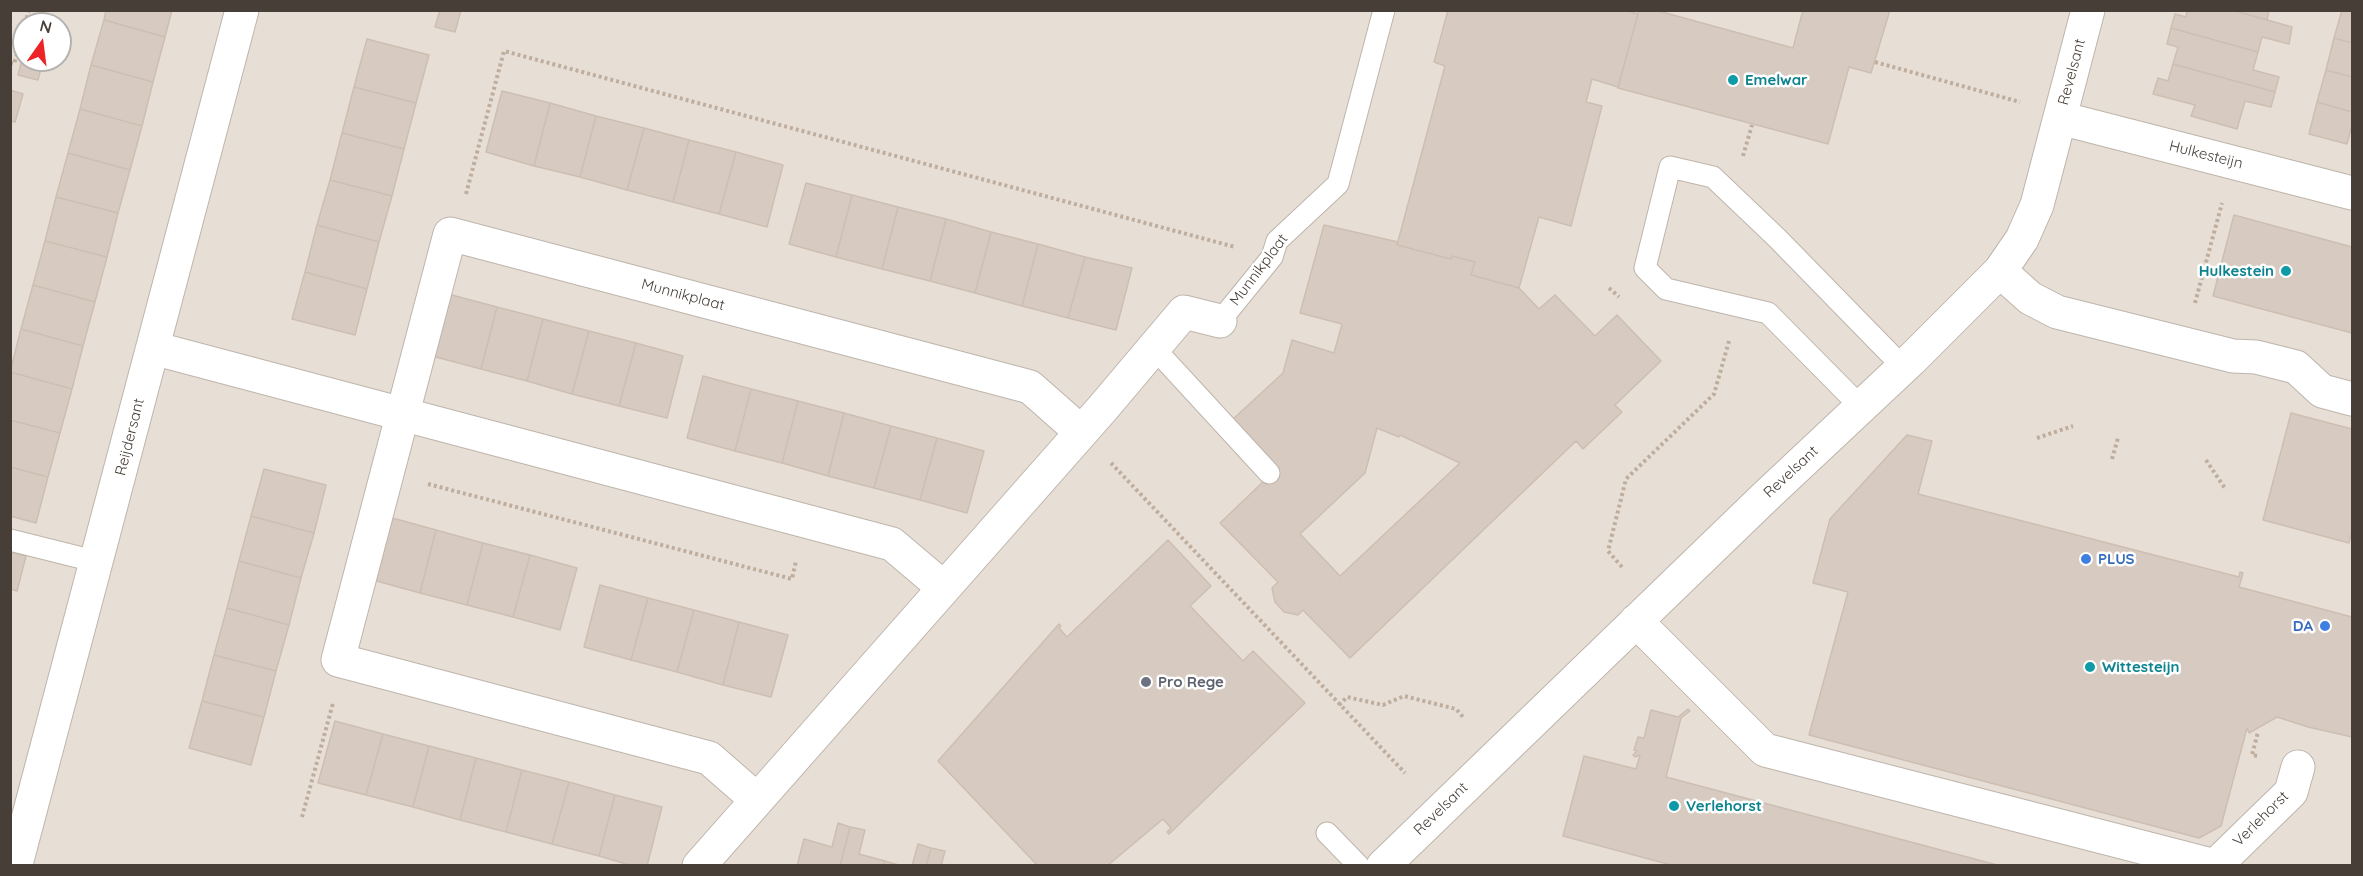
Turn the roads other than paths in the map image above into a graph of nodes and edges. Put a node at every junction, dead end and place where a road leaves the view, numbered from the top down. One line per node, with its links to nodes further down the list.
1 (242, 10): 8 (street, Reijdersant)
2 (1384, 10): 7 (lane, Munnikplaat)
3 (2088, 10): 4 (street, Revelsant)
4 (2060, 118): 5 (street, Hulkesteijn); 6 (street, Revelsant)
5 (2352, 193)
6 (2000, 271): 10 (street, Revelsant); 11 (street)
7 (1220, 321): 9 (street, Munnikplaat)
8 (153, 348): 13 (street); 17 (street, Reijdersant)
9 (1154, 348): 14 (street, Munnikplaat); 15 (lane)
10 (1903, 367): 12 (street, Revelsant); 12 (lane)
11 (2352, 399)
12 (1861, 407): 19 (street, Revelsant)
13 (402, 414): 14 (street, Munnikplaat); 18 (street); 21 (street, Munnikplaat)
14 (1081, 432): 18 (street, Munnikplaat)
15 (1269, 473)
16 (10, 540): 17 (lane)
17 (98, 562): 23 (street, Reijdersant)
18 (944, 588): 21 (street, Munnikplaat)
19 (1636, 621): 26 (street, Revelsant); 27 (street, Verlehorst)
20 (2298, 767): 27 (street, Verlehorst)
21 (756, 799): 24 (street, Munnikplaat)
22 (1327, 833): 25 (lane)
23 (16, 864)
24 (699, 866)
25 (1359, 866)
26 (1383, 866)
27 (2215, 866)

